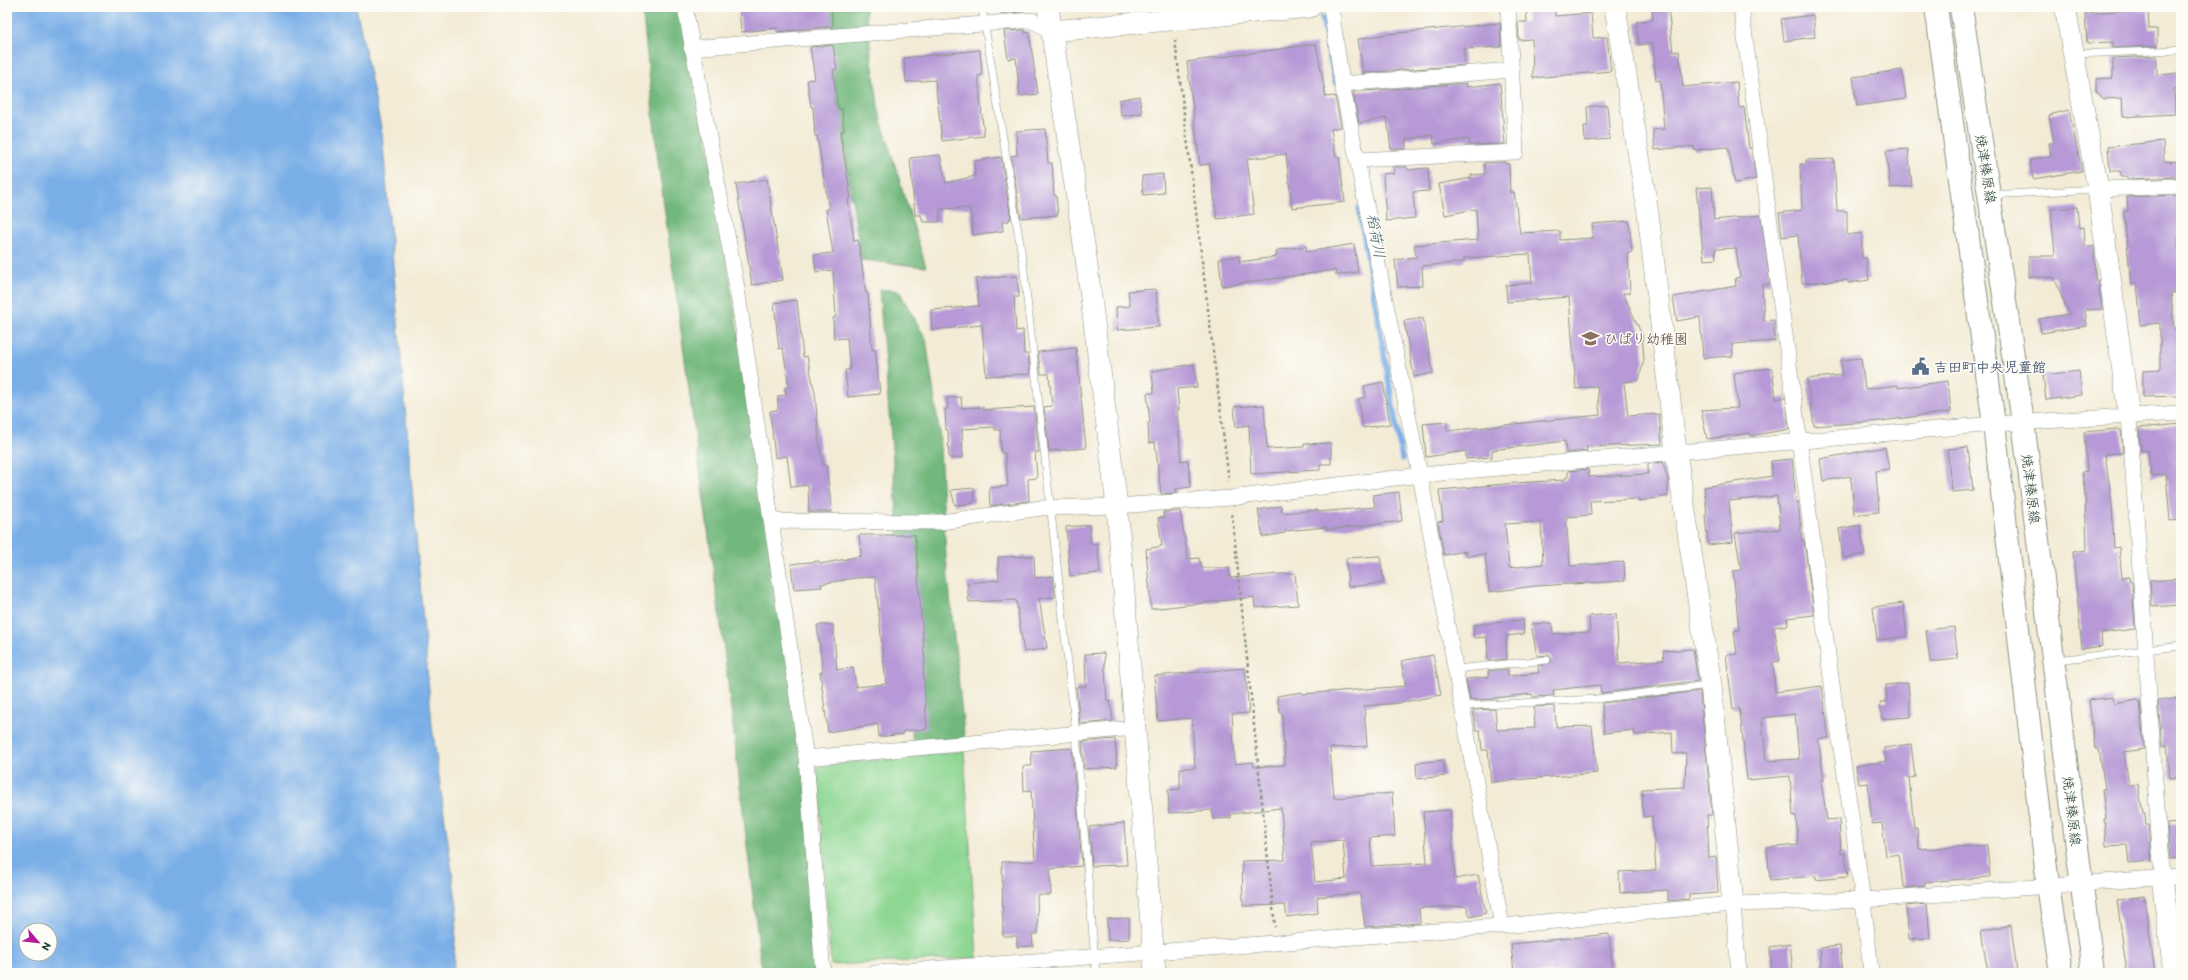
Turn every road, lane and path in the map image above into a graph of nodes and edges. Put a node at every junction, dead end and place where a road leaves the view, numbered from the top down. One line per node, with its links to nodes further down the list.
1 (685, 7): 15 (street)
2 (982, 7): 13 (lane)
3 (1048, 7): 14 (street)
4 (1310, 7): 12 (street)
5 (1331, 7): 19 (street)
6 (1508, 7): 18 (street)
7 (1615, 7): 29 (street)
8 (1741, 7): 28 (street)
9 (1936, 7): 27 (main road, 焼津榛原線)
10 (1961, 7): 23 (main road, 焼津榛原線)
11 (2065, 7): 17 (street)
12 (1172, 19): 14 (street); 31 (path)
13 (985, 24): 14 (street); 15 (street); 33 (lane)
14 (1052, 31): 32 (street)
15 (691, 48): 34 (street)
16 (2181, 50): 17 (lane)
17 (2073, 54): 22 (street)
18 (1511, 70): 19 (street); 20 (street)
19 (1342, 84): 20 (street)
20 (1358, 160): 30 (street)
21 (2181, 186): 22 (street)
22 (2098, 189): 23 (lane); 25 (street)
23 (1990, 195): 26 (main road, 焼津榛原線)
24 (2181, 413): 25 (street)
25 (2129, 416): 26 (street); 36 (street)
26 (2023, 422): 27 (street); 38 (main road, 焼津榛原線)
27 (1994, 424): 28 (street); 47 (main road, 焼津榛原線)
28 (1802, 442): 29 (street); 48 (street)
29 (1676, 452): 30 (street); 40 (street)
30 (1420, 475): 31 (street); 39 (street)
31 (1231, 498): 32 (street); 51 (path)
32 (1116, 506): 33 (street); 42 (street)
33 (1050, 509): 34 (street); 43 (lane)
34 (772, 521): 44 (street)
35 (2181, 646): 36 (lane)
36 (2145, 650): 38 (lane); 45 (street)
37 (1547, 660): 39 (lane)
38 (2053, 661): 46 (main road, 焼津榛原線)
39 (1455, 669): 41 (street)
40 (1711, 685): 41 (lane); 49 (street)
41 (1462, 706): 50 (street)
42 (1135, 728): 43 (street); 53 (street)
43 (1076, 734): 44 (street); 52 (lane)
44 (806, 758): 56 (street)
45 (2171, 877): 46 (street); 63 (street)
46 (2081, 883): 47 (street); 62 (main road, 焼津榛原線)
47 (2048, 885): 48 (street); 61 (main road, 焼津榛原線)
48 (1864, 900): 49 (street); 60 (street)
49 (1733, 904): 50 (street); 59 (street)
50 (1502, 926): 51 (street)
51 (1277, 944): 53 (street)
52 (1095, 957): 53 (street); 54 (street); 58 (lane)
53 (1154, 963)
54 (983, 969): 55 (street)
55 (891, 972): 57 (street)
56 (823, 973)
57 (875, 973)
58 (1096, 973)
59 (1739, 973)
60 (1870, 973)
61 (2061, 973)
62 (2093, 973)
63 (2174, 973)

